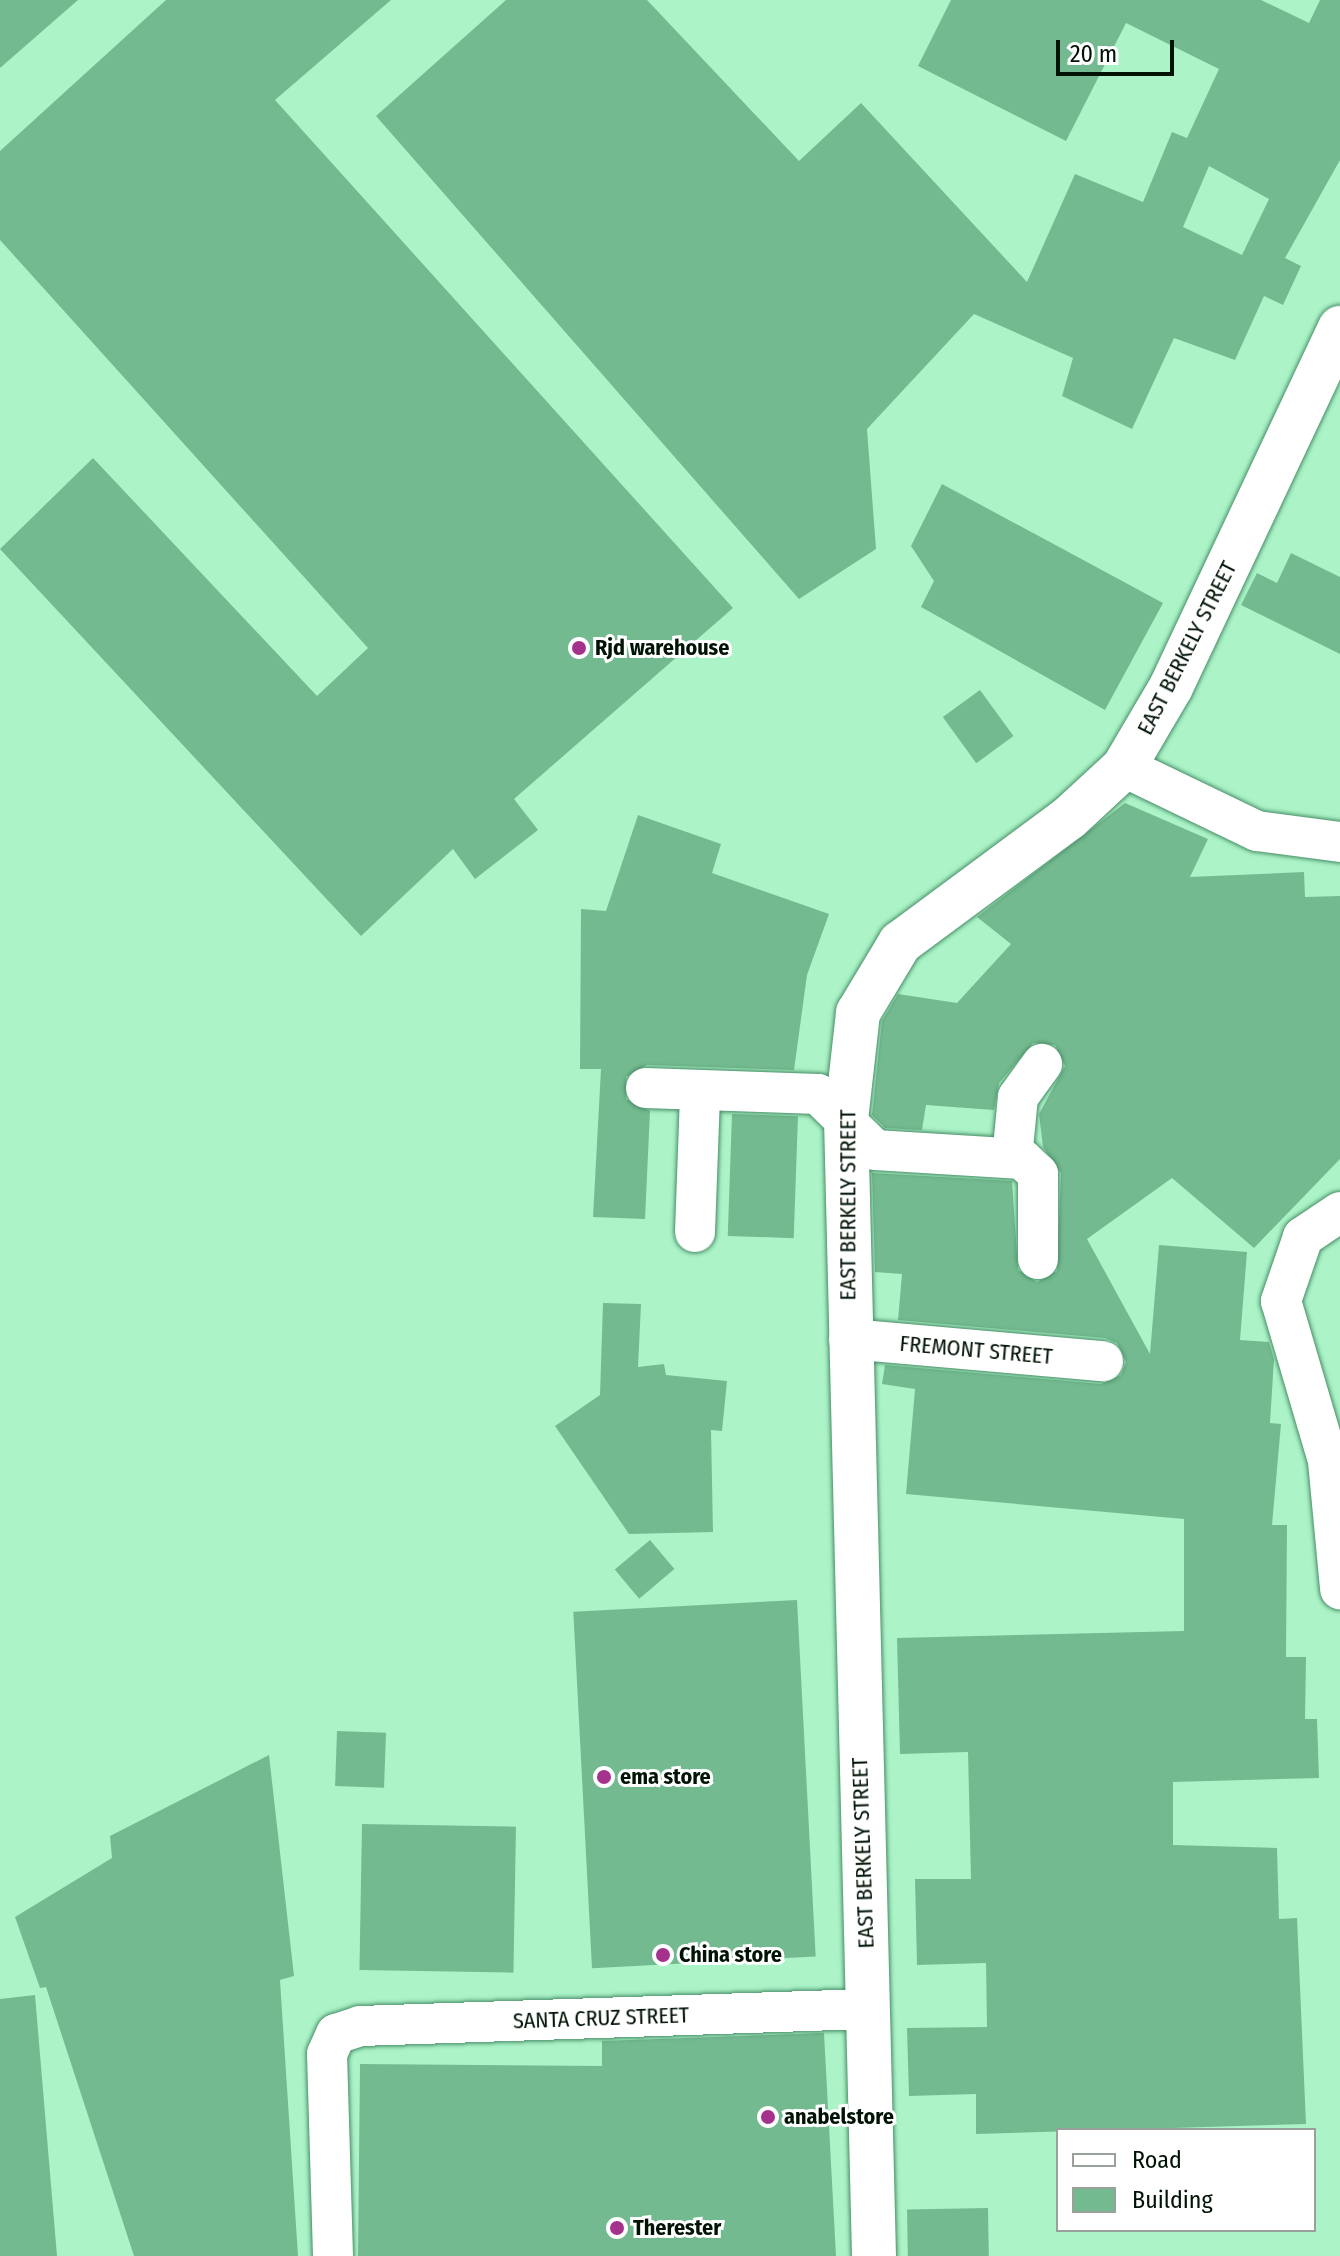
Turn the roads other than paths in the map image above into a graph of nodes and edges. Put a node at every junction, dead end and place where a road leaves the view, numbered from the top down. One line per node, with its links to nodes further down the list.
1 (1340, 328): 2 (street, EAST BERKELY STREET)
2 (1124, 767): 3 (street); 7 (street, EAST BERKELY STREET)
3 (1340, 842)
4 (1042, 1064): 8 (street)
5 (646, 1088): 6 (street)
6 (700, 1094): 7 (street); 10 (street)
7 (846, 1120): 8 (street); 12 (street, EAST BERKELY STREET)
8 (1012, 1158): 11 (street)
9 (1340, 1212): 14 (street)
10 (695, 1232)
11 (1038, 1259)
12 (849, 1339): 13 (street, FREMONT STREET); 15 (street, EAST BERKELY STREET)
13 (1103, 1361)
14 (1340, 1589)
15 (868, 2009): 16 (street, SANTA CRUZ STREET); 17 (street, EAST BERKELY STREET)
16 (333, 2256)
17 (874, 2256)

